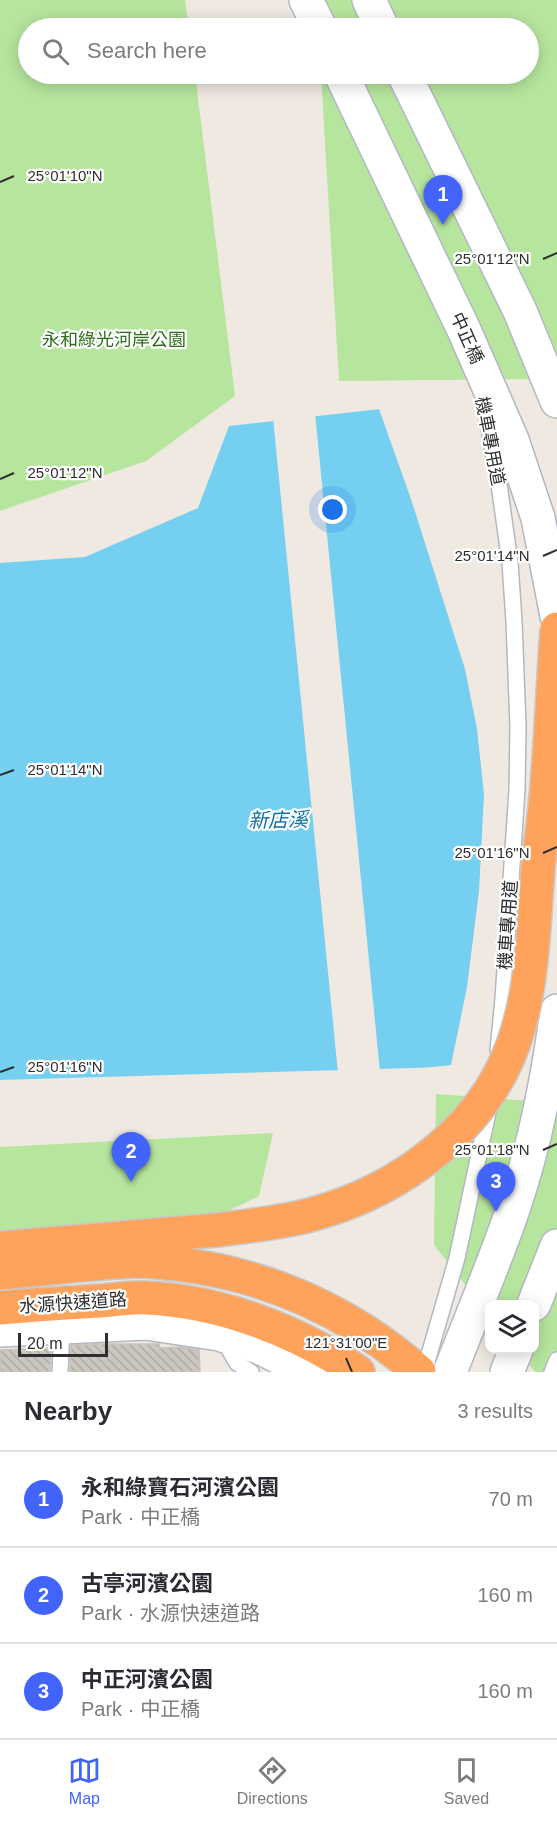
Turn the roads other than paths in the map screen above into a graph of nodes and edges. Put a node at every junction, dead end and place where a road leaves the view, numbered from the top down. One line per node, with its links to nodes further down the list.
1 (306, 0): 3 (main road)
2 (369, 0): 4 (main road)
3 (315, 18)
4 (377, 18)
5 (346, 84): 8 (main road, 中正橋)
6 (409, 84): 7 (main road)
7 (520, 311): 9 (lane); 10 (main road)
8 (464, 330): 11 (main road, 中正橋); 30 (lane, 機車專用道, bridge)
9 (557, 371)
10 (557, 401)
11 (557, 616)
12 (557, 629): 15 (highway, bridge)
13 (557, 1011): 31 (main road)
14 (557, 1246): 17 (main road)
15 (0, 1248)
16 (0, 1273): 29 (highway, 水源快速道路)
17 (536, 1300)
18 (0, 1308): 19 (highway, 水源快速道路)
19 (146, 1310): 20 (main road); 22 (main road); 28 (highway, 水源快速道路)
20 (62, 1327): 21 (main road); 25 (lane)
21 (0, 1330)
22 (219, 1334): 26 (lane); 27 (main road)
23 (514, 1354): 32 (main road)
24 (557, 1360): 33 (lane)
25 (60, 1372)
26 (251, 1372)
27 (309, 1372)
28 (358, 1372)
29 (419, 1372)
30 (424, 1372)
31 (450, 1372)
32 (507, 1372)
33 (552, 1372)

